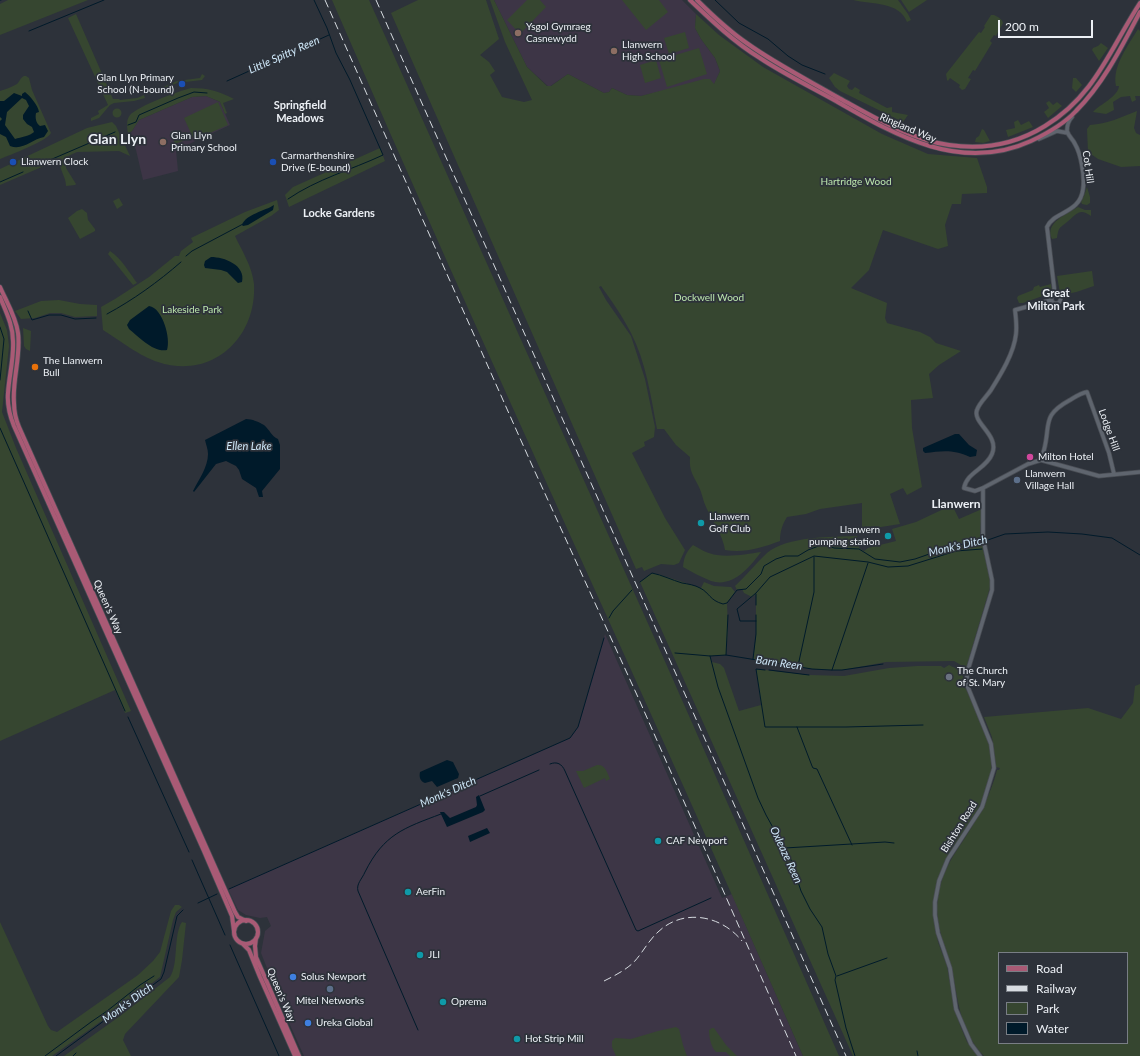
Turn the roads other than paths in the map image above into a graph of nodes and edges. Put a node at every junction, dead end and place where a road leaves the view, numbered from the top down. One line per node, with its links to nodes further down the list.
1 (690, 0): 7 (main road, Ringland Way)
2 (697, 0): 3 (main road, Ringland Way)
3 (1140, 3)
4 (1140, 12): 5 (main road, Ringland Way)
5 (1076, 111): 6 (street); 7 (main road, Ringland Way)
6 (1068, 133): 7 (street); 9 (street, Cot Hill)
7 (1025, 144)
8 (0, 287): 16 (main road, Queen's Way)
9 (1055, 295): 11 (street); 11 (street)
10 (0, 298): 17 (main road, Queen's Way)
11 (1051, 300): 15 (street)
12 (1041, 460): 14 (street); 14 (street, Lodge Hill); 15 (street)
13 (1140, 472): 14 (street)
14 (1114, 474)
15 (983, 488): 22 (street, Bishton Road)
16 (246, 921): 17 (main road); 18 (main road, Queen's Way)
17 (234, 930): 19 (main road, Queen's Way)
18 (256, 938): 19 (main road); 21 (main road, Queen's Way)
19 (243, 944): 20 (main road, Queen's Way)
20 (295, 1056)
21 (299, 1056)
22 (980, 1056)

